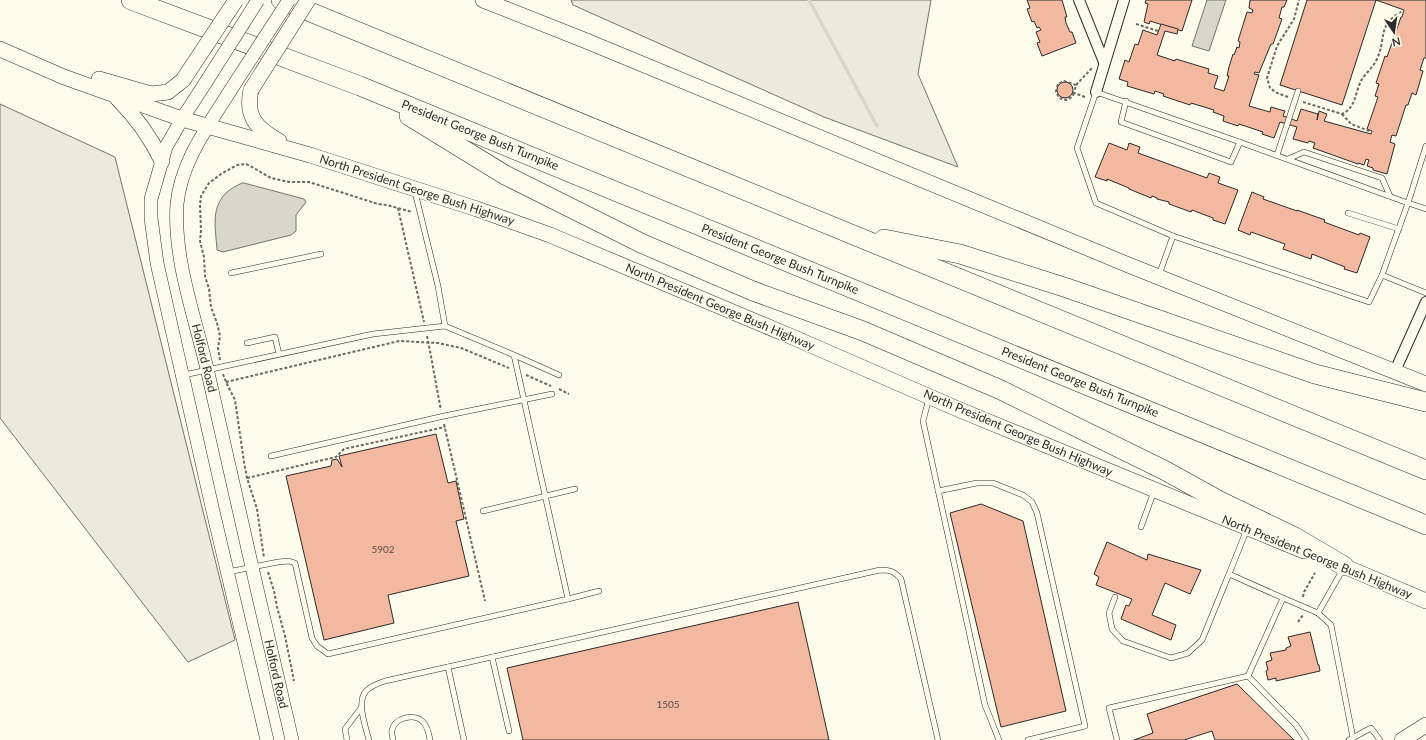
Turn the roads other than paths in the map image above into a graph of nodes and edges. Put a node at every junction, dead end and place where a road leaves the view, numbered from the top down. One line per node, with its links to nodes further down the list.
1 (131, 0): 15 (highway, President George Bush Turnpike)
2 (236, 0): 14 (main road, bridge)
3 (258, 0): 20 (street, Holford Road, bridge)
4 (281, 0): 34 (highway)
5 (289, 0): 21 (street, Holford Road, bridge)
6 (308, 0): 24 (main road, bridge)
7 (483, 0): 39 (main road)
8 (1079, 0): 13 (street)
9 (1117, 0): 11 (street)
10 (1124, 0): 11 (street)
11 (1121, 10): 13 (street)
12 (0, 48): 14 (main road, North President George Bush Highway)
13 (1104, 62): 17 (street)
14 (64, 77): 18 (main road, North President George Bush Highway)
15 (360, 86): 62 (highway, President George Bush Turnpike); 66 (highway)
16 (1298, 91): 25 (lane)
17 (1096, 92): 19 (lane); 35 (lane)
18 (113, 94): 20 (main road, North President George Bush Highway); 27 (main road)
19 (1126, 101): 22 (lane); 22 (lane)
20 (182, 119): 21 (main road, North President George Bush Highway); 27 (street, Holford Road)
21 (208, 126): 24 (main road, North President George Bush Highway); 46 (street, Holford Road)
22 (1240, 142): 25 (lane)
23 (1426, 146): 30 (lane)
24 (300, 153): 28 (main road, North President George Bush Highway)
25 (1277, 155): 26 (lane)
26 (1288, 159): 29 (lane); 29 (lane)
27 (162, 161): 49 (street, Holford Road)
28 (415, 189): 42 (lane); 52 (main road, North President George Bush Highway)
29 (1390, 196): 30 (lane)
30 (1408, 203): 31 (lane); 33 (lane)
31 (1426, 209)
32 (1348, 214): 33 (lane)
33 (1399, 230): 38 (lane)
34 (842, 231): 54 (highway); 56 (highway)
35 (1173, 236): 38 (lane); 39 (lane)
36 (321, 254): 37 (lane)
37 (231, 273)
38 (1382, 276): 40 (lane)
39 (1158, 277): 47 (main road)
40 (1426, 293)
41 (1426, 302): 47 (street)
42 (445, 326): 44 (lane); 45 (lane)
43 (247, 343): 44 (lane)
44 (279, 354): 46 (lane)
45 (514, 355): 48 (lane); 53 (lane)
46 (208, 370): 49 (lane); 65 (street, Holford Road)
47 (1395, 371): 50 (main road)
48 (559, 375)
49 (183, 376): 67 (street, Holford Road)
50 (1426, 384)
51 (552, 394): 53 (lane)
52 (930, 397): 58 (lane); 59 (main road, North President George Bush Highway)
53 (524, 400): 55 (lane); 60 (lane)
54 (1426, 402)
55 (271, 456)
56 (1426, 470)
57 (575, 489): 60 (lane)
58 (938, 490): 90 (lane); 91 (lane)
59 (1154, 490): 63 (lane); 64 (main road, North President George Bush Highway)
60 (545, 496): 61 (lane); 72 (lane)
61 (483, 511)
62 (1426, 524)
63 (1141, 527)
64 (1248, 528): 66 (main road, North President George Bush Highway); 68 (lane)
65 (251, 566): 67 (lane); 72 (lane); 83 (street, Holford Road)
66 (1344, 566): 73 (main road, North President George Bush Highway); 74 (lane)
67 (228, 572): 82 (street, Holford Road)
68 (1229, 574): 70 (lane); 71 (lane)
69 (599, 592): 72 (lane)
70 (1115, 597)
71 (1283, 598): 74 (lane); 77 (lane)
72 (568, 599)
73 (1426, 601)
74 (1318, 613): 81 (lane)
75 (492, 657): 76 (lane); 80 (lane); 89 (lane)
76 (448, 667): 78 (lane); 88 (lane)
77 (1248, 676): 92 (lane); 93 (lane)
78 (361, 708): 84 (lane); 85 (lane)
79 (1426, 726): 95 (main road)
80 (510, 731)
81 (1351, 739): 94 (lane)
82 (267, 740)
83 (292, 740)
84 (347, 740)
85 (369, 740)
86 (393, 740): 87 (lane)
87 (430, 740)
88 (464, 740)
89 (938, 740)
90 (999, 740)
91 (1028, 740)
92 (1117, 740)
93 (1306, 740)
94 (1380, 740)
95 (1402, 740)

